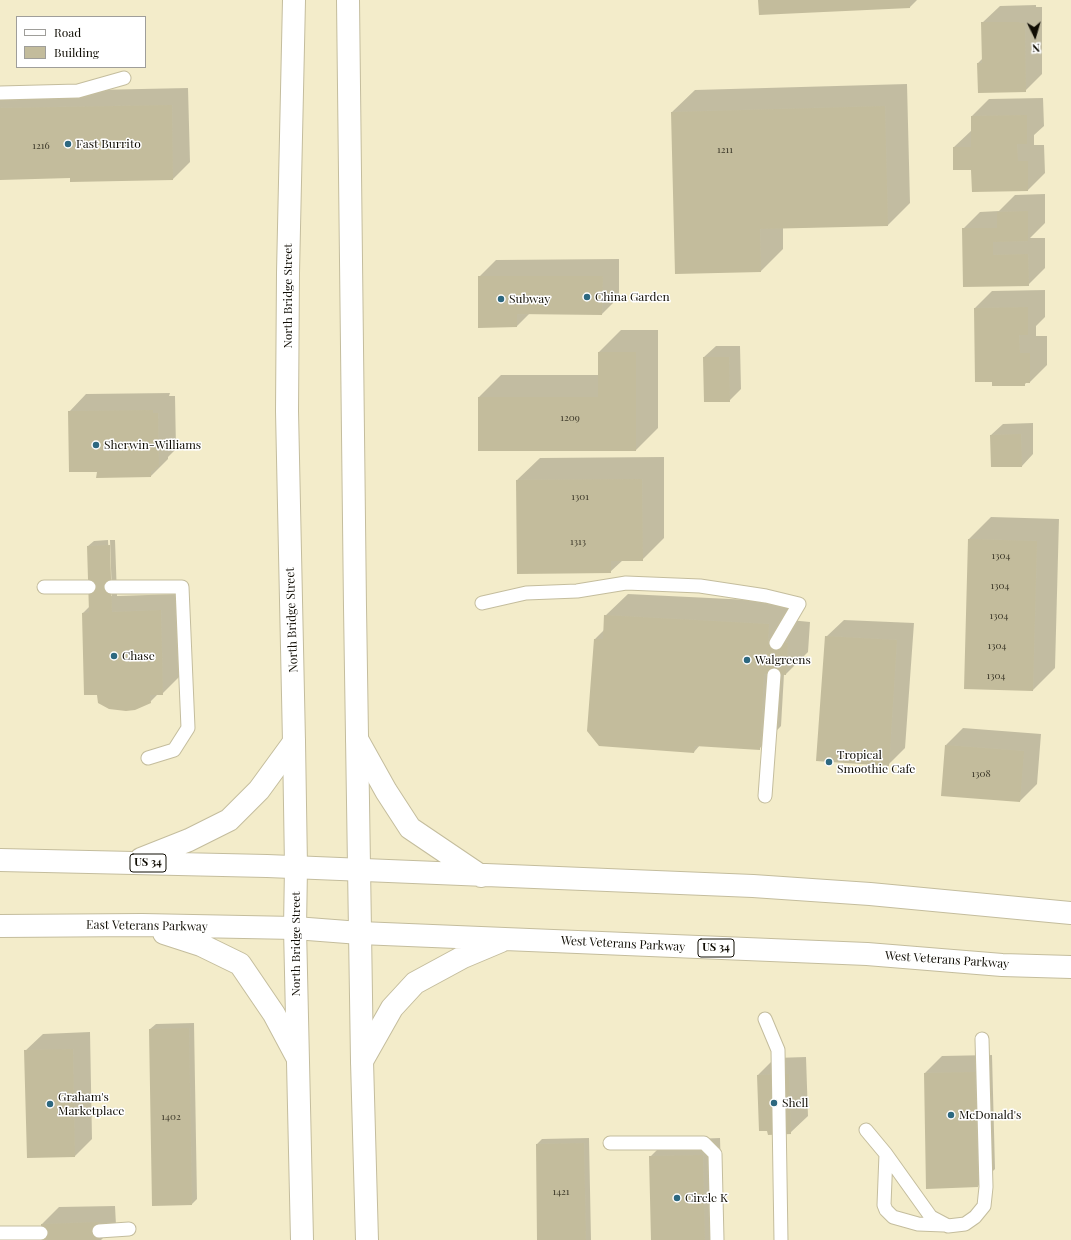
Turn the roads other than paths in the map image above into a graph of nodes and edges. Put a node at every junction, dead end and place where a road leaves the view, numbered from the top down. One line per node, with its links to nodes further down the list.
1 (294, 0): 12 (main road, North Bridge Street)
2 (348, 0): 11 (main road)
3 (124, 78): 4 (lane)
4 (0, 93)
5 (44, 587): 6 (lane)
6 (89, 587)
7 (111, 587): 13 (lane)
8 (482, 603): 9 (lane)
9 (776, 643)
10 (774, 674): 14 (lane)
11 (357, 739): 18 (main road); 19 (main road)
12 (294, 742): 16 (main road); 17 (main road, North Bridge Street)
13 (148, 758)
14 (765, 796)
15 (0, 860): 16 (main road, US 34)
16 (132, 863): 17 (main road, US 34)
17 (296, 867): 18 (main road, US 34); 23 (main road, North Bridge Street)
18 (360, 870): 19 (main road, US 34); 24 (main road)
19 (481, 876): 20 (main road, US 34)
20 (1071, 914)
21 (0, 926): 22 (main road, East Veterans Parkway / US 34)
22 (142, 926): 23 (main road, East Veterans Parkway / US 34); 29 (main road)
23 (295, 928): 24 (main road, West Veterans Parkway / US 34); 29 (main road, North Bridge Street)
24 (360, 933): 25 (main road, West Veterans Parkway / US 34); 30 (main road)
25 (506, 939): 26 (main road, West Veterans Parkway / US 34); 30 (main road)
26 (1071, 968)
27 (765, 1019): 42 (lane)
28 (982, 1039): 34 (lane)
29 (297, 1057): 39 (main road, North Bridge Street)
30 (362, 1061): 40 (main road)
31 (866, 1130): 33 (lane)
32 (610, 1143): 41 (lane)
33 (886, 1154): 34 (lane); 34 (lane)
34 (948, 1226)
35 (129, 1229): 36 (lane)
36 (99, 1231)
37 (0, 1233): 38 (lane)
38 (41, 1233)
39 (302, 1240)
40 (367, 1240)
41 (717, 1240)
42 (781, 1240)

